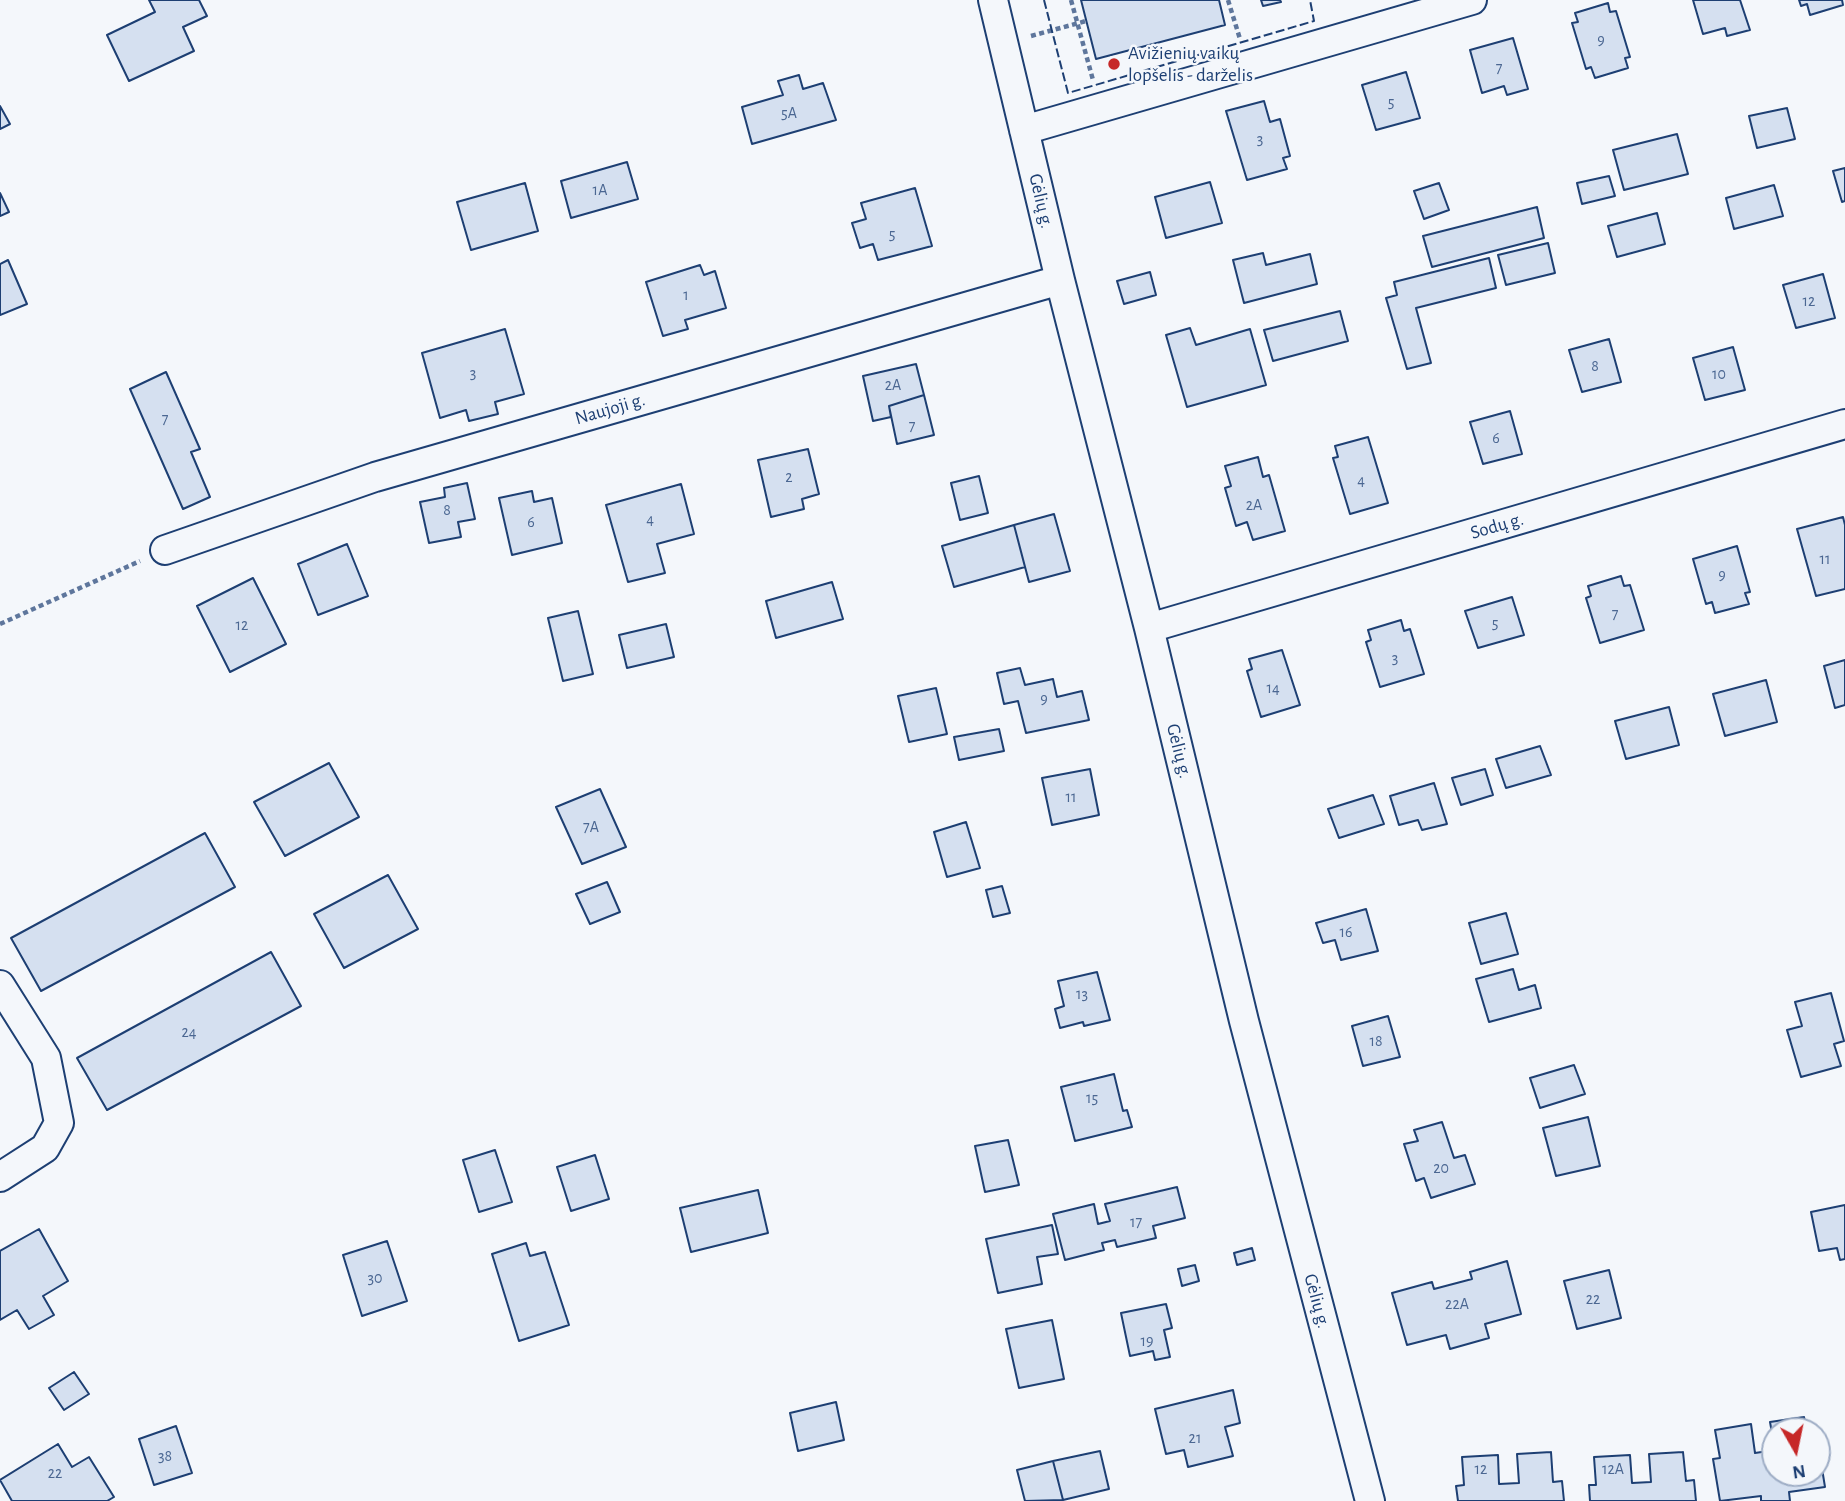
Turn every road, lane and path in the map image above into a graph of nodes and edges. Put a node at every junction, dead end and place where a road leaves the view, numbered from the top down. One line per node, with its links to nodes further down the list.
1 (993, 0): 8 (street, Gėlių g.)
2 (1071, 0): 6 (path)
3 (1228, 0): 7 (path)
4 (1472, 0): 10 (street)
5 (1086, 21): 6 (path)
6 (1076, 24): 8 (path); 9 (path)
7 (1241, 42)
8 (1004, 44): 10 (street, Gėlių g.)
9 (1094, 86)
10 (1024, 130): 11 (street, Gėlių g.)
11 (1060, 280): 13 (street, Naujoji g.); 15 (street, Gėlių g.)
12 (1845, 424): 15 (street, Sodų g.)
13 (165, 550): 14 (path)
14 (0, 624)
15 (1149, 628): 18 (street, Gėlių g.)
16 (0, 985): 17 (street)
17 (0, 1177)
18 (1370, 1501)

